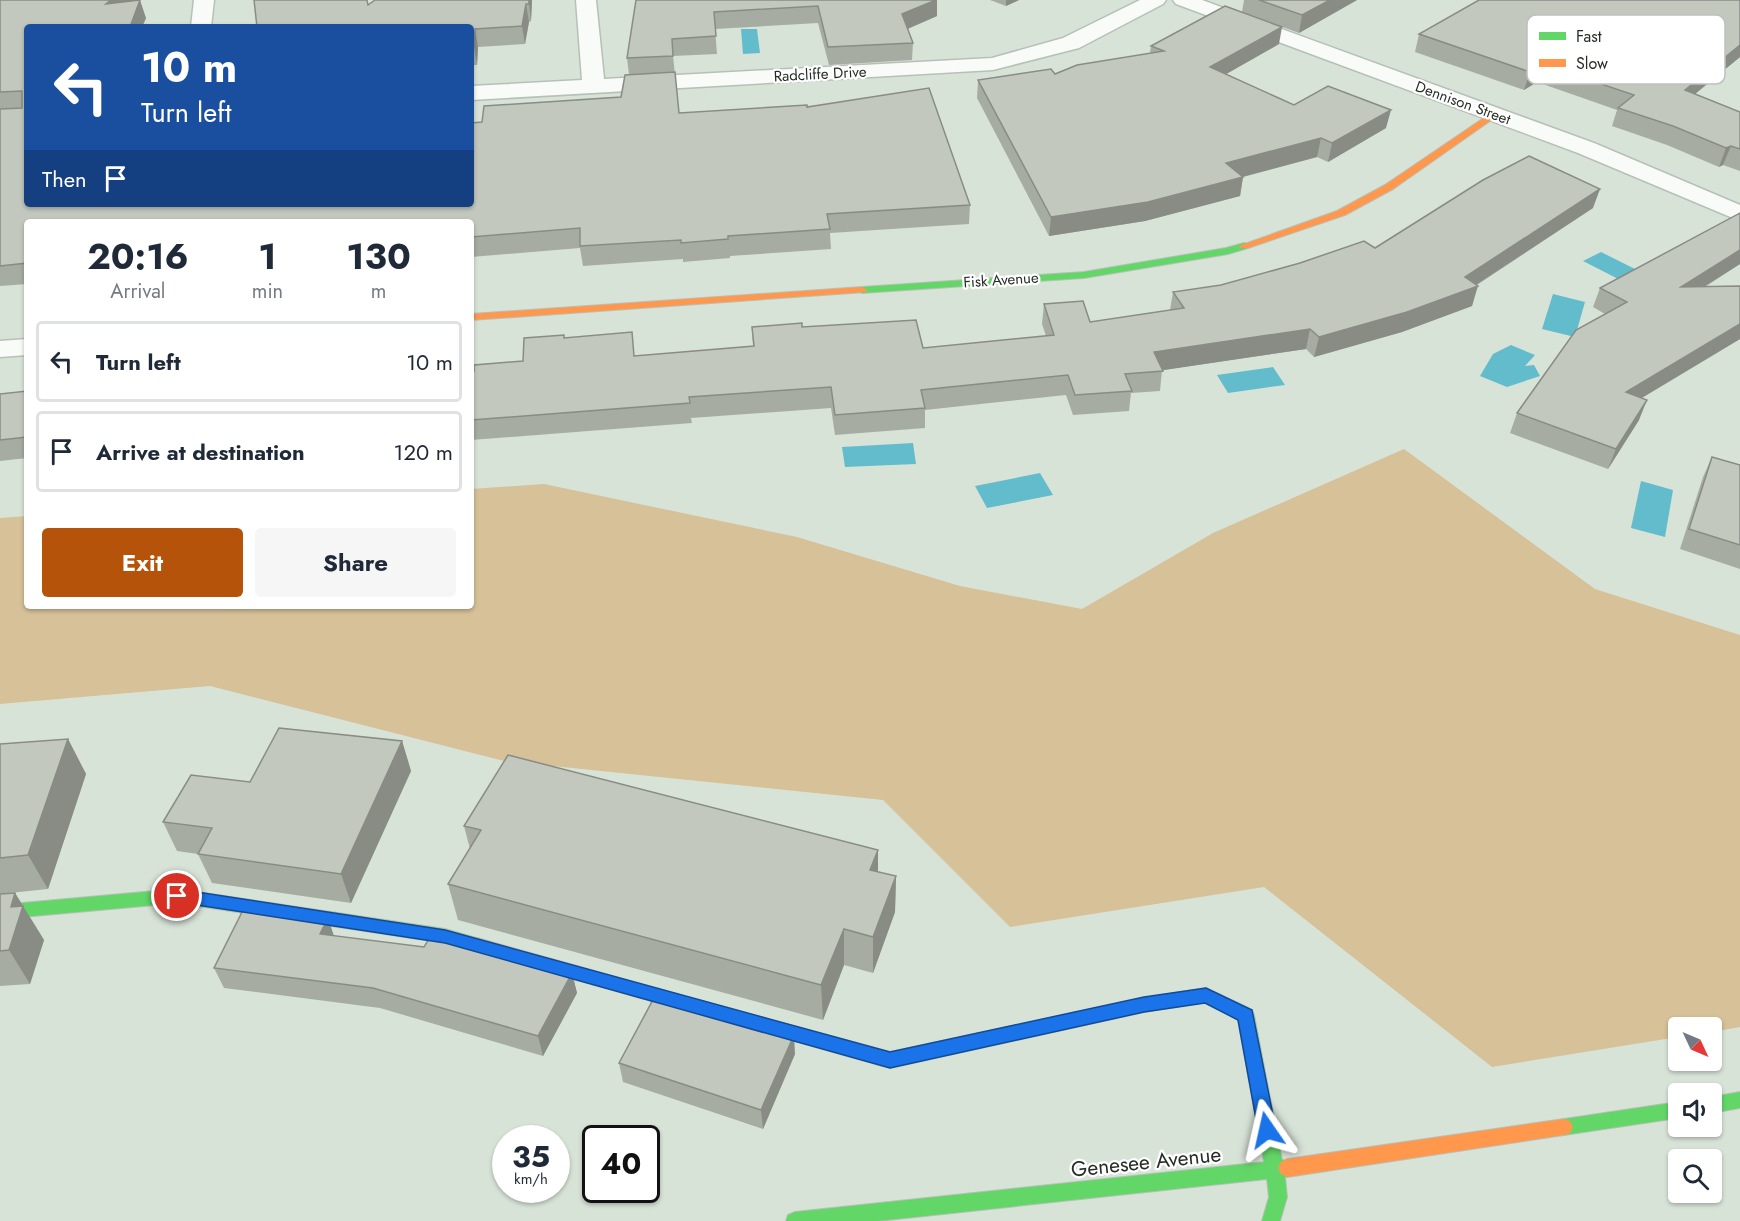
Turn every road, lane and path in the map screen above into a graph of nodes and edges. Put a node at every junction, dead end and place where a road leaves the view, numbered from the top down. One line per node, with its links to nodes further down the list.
1 (204, 0): 5 (street)
2 (586, 0): 6 (street)
3 (1156, 0): 6 (street, Radcliffe Drive)
4 (1183, 0): 8 (street, Dennison Street)
5 (201, 24)
6 (594, 86): 7 (street, Radcliffe Drive)
7 (474, 93)
8 (1494, 114): 9 (street, Dennison Street); 10 (street, Fisk Avenue)
9 (1740, 214)
10 (474, 316)
11 (24, 347): 12 (street)
12 (0, 349)
13 (0, 912): 17 (street)
14 (1740, 1100): 15 (street)
15 (1722, 1103)
16 (1668, 1111): 17 (street, Genesee Avenue)
17 (1275, 1170): 18 (street, Genesee Avenue); 19 (street)
18 (795, 1221)
19 (1271, 1221)

